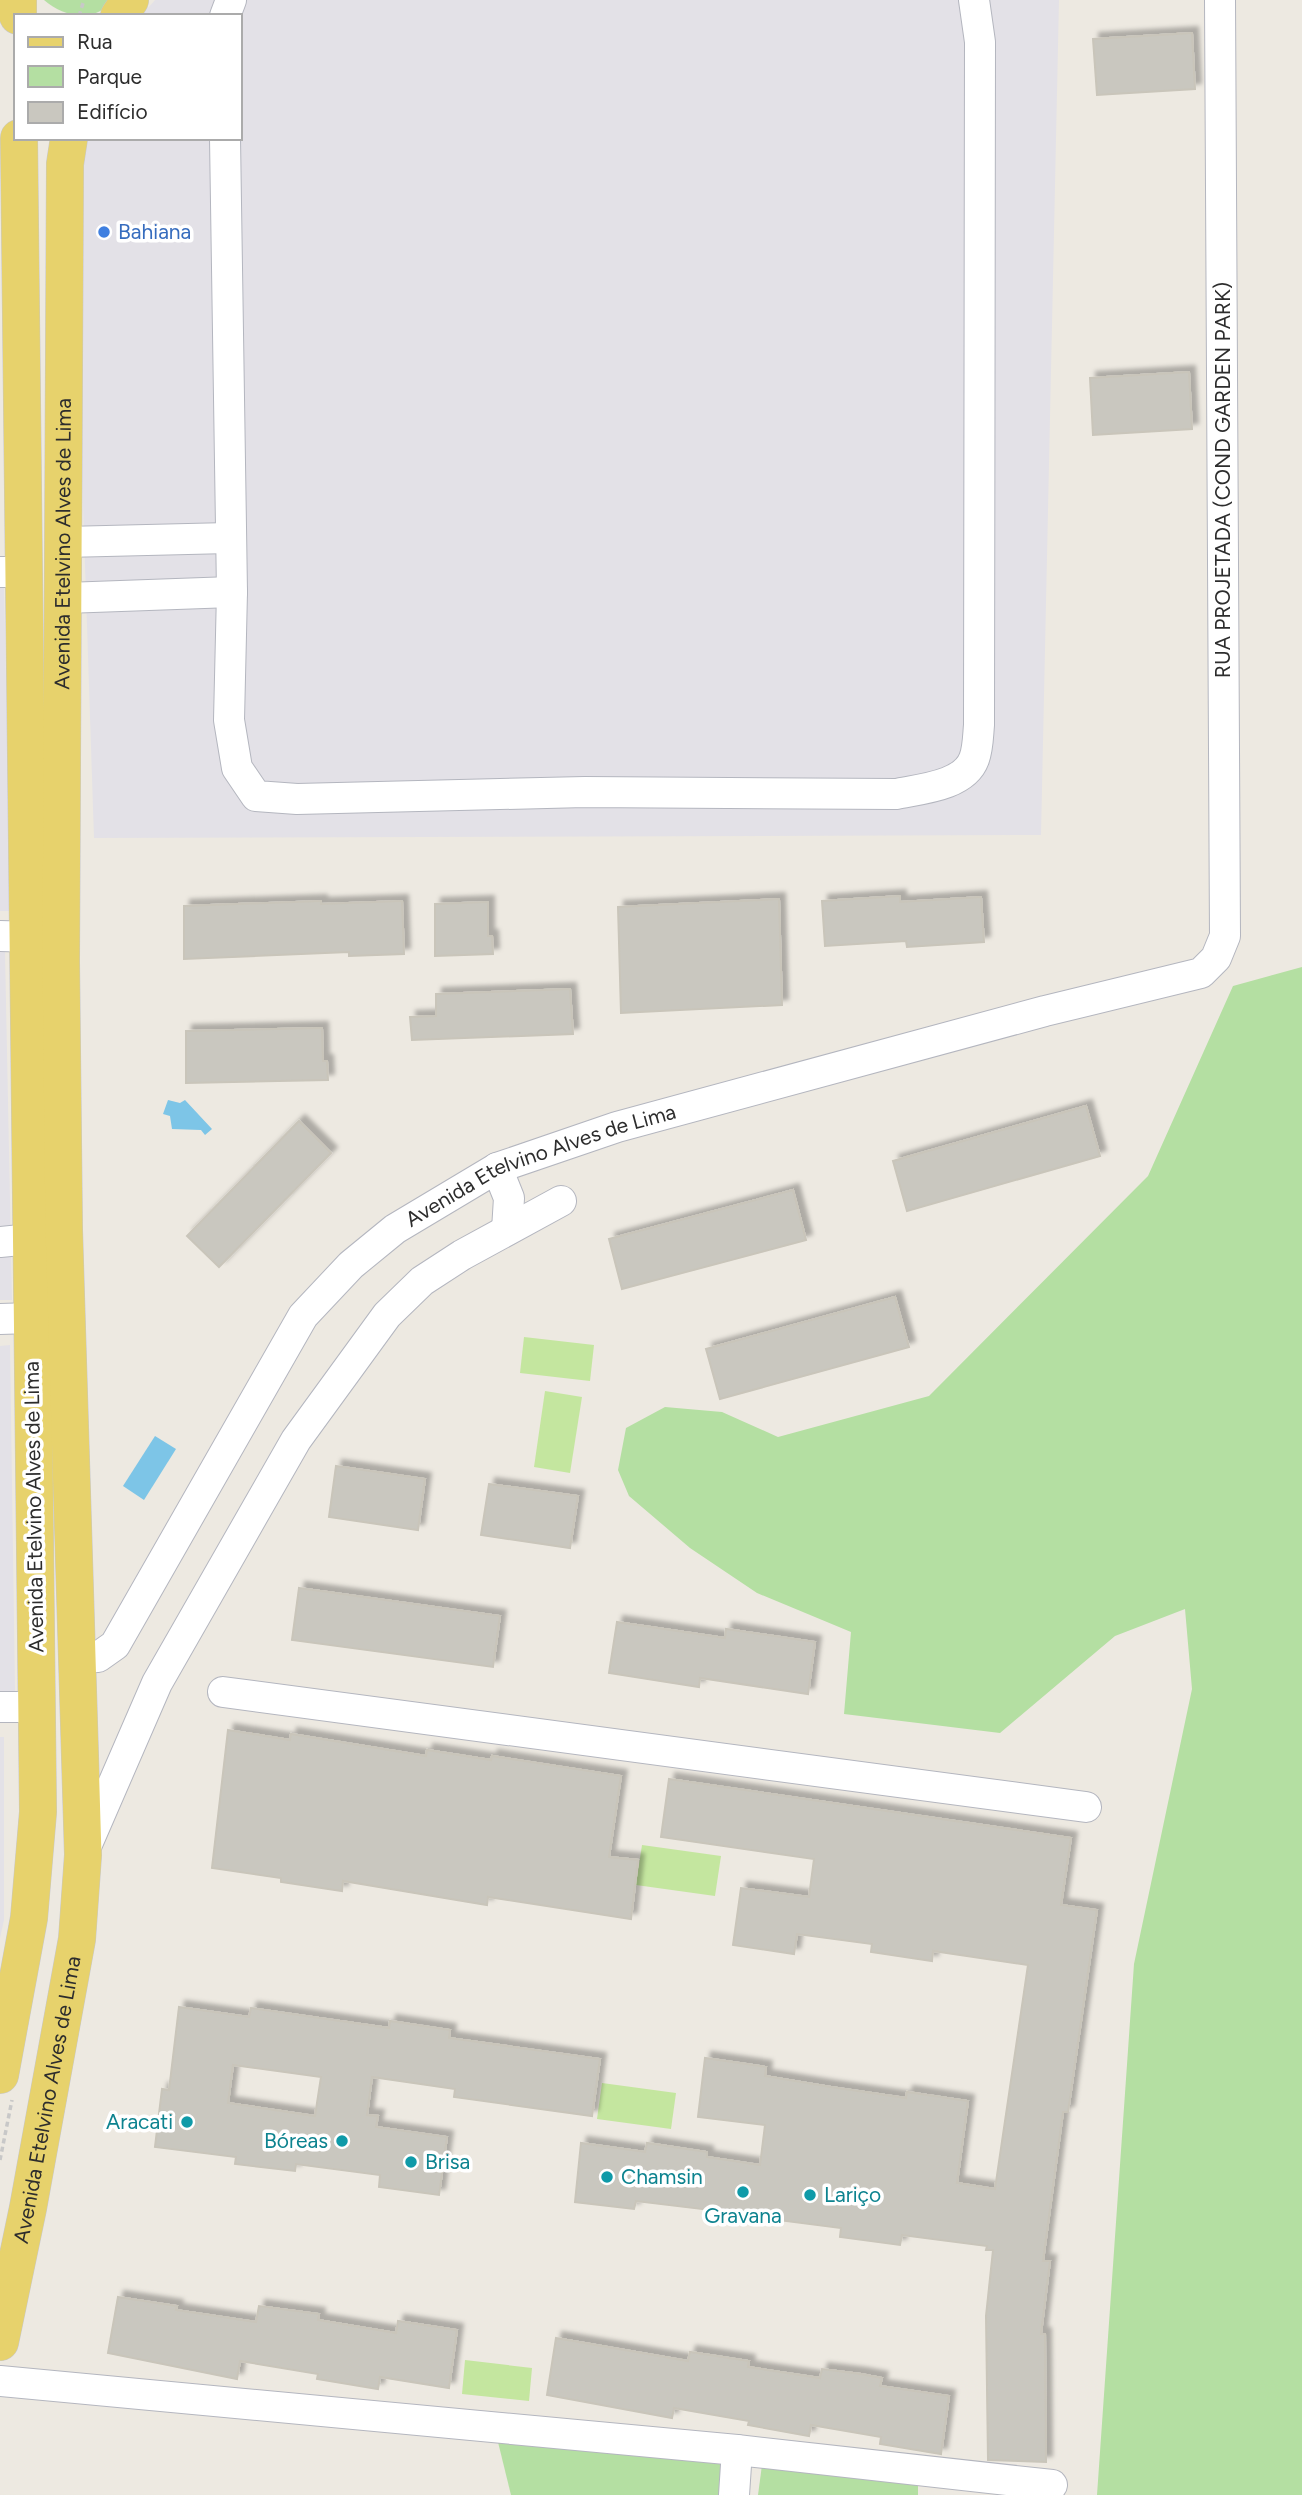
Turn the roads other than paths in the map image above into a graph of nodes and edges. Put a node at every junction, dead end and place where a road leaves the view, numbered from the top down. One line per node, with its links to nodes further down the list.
1 (974, 0): 10 (street)
2 (1220, 0): 13 (street, RUA PROJETADA (COND GARDEN PARK))
3 (19, 140): 6 (main road, Avenida Etelvino Alves de Lima)
4 (69, 140): 8 (main road, Avenida Etelvino Alves de Lima)
5 (225, 140): 7 (street)
6 (10, 206): 9 (main road, Avenida Etelvino Alves de Lima)
7 (229, 538): 8 (street); 10 (street)
8 (65, 542): 11 (main road, Avenida Etelvino Alves de Lima)
9 (13, 572): 12 (main road, Avenida Etelvino Alves de Lima)
10 (232, 592): 11 (street)
11 (65, 598): 12 (main road, Avenida Etelvino Alves de Lima)
12 (30, 941): 17 (main road, Avenida Etelvino Alves de Lima); 19 (main road, Avenida Etelvino Alves de Lima)
13 (1216, 958): 14 (street, Avenida Etelvino Alves de Lima)
14 (497, 1168): 16 (street); 19 (street, Avenida Etelvino Alves de Lima)
15 (561, 1202): 16 (street, Avenida Etelvino Alves de Lima)
16 (506, 1230): 24 (street, Avenida Etelvino Alves de Lima)
17 (15, 1241): 18 (main road, Avenida Etelvino Alves de Lima)
18 (16, 1319): 22 (main road, Avenida Etelvino Alves de Lima)
19 (76, 1658): 24 (main road, Avenida Etelvino Alves de Lima)
20 (223, 1692): 23 (street)
21 (0, 1707): 22 (street)
22 (37, 1707): 25 (main road, Avenida Etelvino Alves de Lima)
23 (1086, 1807)
24 (83, 1855): 26 (main road, Avenida Etelvino Alves de Lima)
25 (0, 2075)
26 (0, 2342)
27 (0, 2381): 28 (street)
28 (737, 2450): 29 (street); 31 (street)
29 (933, 2483): 30 (street)
30 (1052, 2485)
31 (734, 2495)

